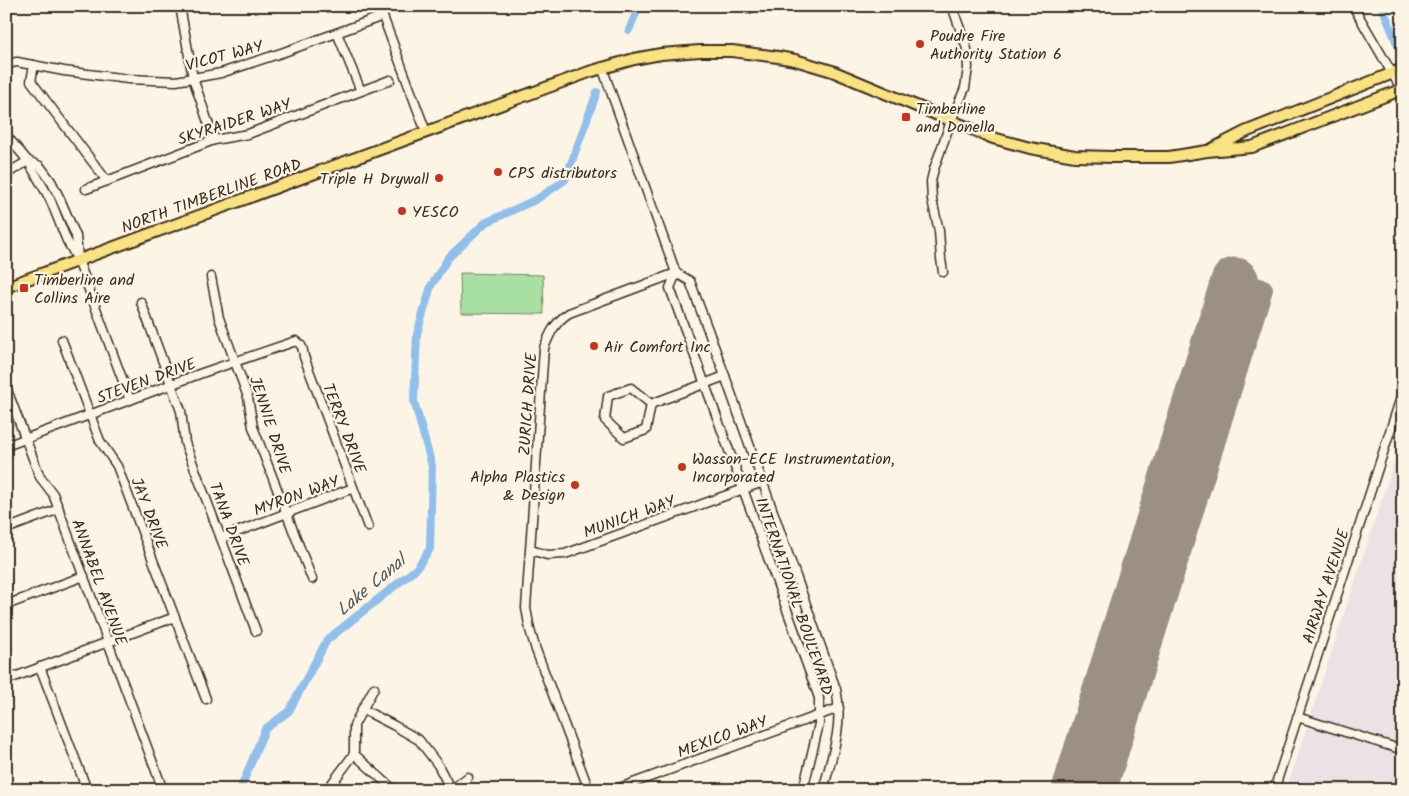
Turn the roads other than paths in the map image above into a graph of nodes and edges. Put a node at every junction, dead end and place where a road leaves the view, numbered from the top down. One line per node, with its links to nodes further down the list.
1 (180, 6): 12 (street)
2 (379, 6): 5 (street)
3 (952, 6): 16 (street)
4 (1353, 6): 11 (street)
5 (382, 16): 6 (street, VICOT WAY); 17 (street)
6 (337, 32): 12 (street, VICOT WAY); 15 (street)
7 (6, 64): 8 (street, VICOT WAY)
8 (34, 66): 12 (street, VICOT WAY); 23 (street)
9 (602, 67): 16 (main road, NORTH TIMBERLINE ROAD); 17 (main road, NORTH TIMBERLINE ROAD); 27 (street, INTERNATIONAL BOULEVARD)
10 (1403, 69): 11 (main road)
11 (1392, 74): 14 (street); 20 (main road)
12 (193, 78): 19 (street)
13 (390, 80): 15 (street, SKYRAIDER WAY)
14 (1402, 90): 20 (main road)
15 (361, 91): 19 (street, SKYRAIDER WAY)
16 (951, 121): 20 (main road, NORTH TIMBERLINE ROAD); 26 (street)
17 (426, 132): 25 (main road, NORTH TIMBERLINE ROAD)
18 (6, 136): 21 (street)
19 (214, 140): 23 (street, SKYRAIDER WAY)
20 (1207, 151)
21 (28, 161): 22 (street); 25 (street)
22 (6, 174)
23 (107, 181): 24 (street, SKYRAIDER WAY)
24 (86, 189)
25 (78, 260): 29 (main road, NORTH TIMBERLINE ROAD); 39 (street)
26 (943, 272)
27 (676, 273): 34 (street, INTERNATIONAL BOULEVARD); 35 (street, INTERNATIONAL BOULEVARD); 52 (street, ZURICH DRIVE)
28 (211, 277): 33 (street, JENNIE DRIVE)
29 (6, 287)
30 (141, 302): 36 (street)
31 (62, 340): 41 (street, JAY DRIVE)
32 (296, 341): 33 (street, STEVEN DRIVE); 45 (street, TERRY DRIVE)
33 (235, 362): 36 (street, STEVEN DRIVE); 48 (street, JENNIE DRIVE)
34 (726, 376): 35 (street); 44 (street, INTERNATIONAL BOULEVARD)
35 (706, 384): 40 (street); 46 (street, INTERNATIONAL BOULEVARD)
36 (172, 385): 39 (street, STEVEN DRIVE); 51 (street, TANA DRIVE)
37 (6, 387): 42 (street, ANNABEL AVENUE)
38 (1403, 391): 66 (street, AIRWAY AVENUE)
39 (130, 400): 41 (street, STEVEN DRIVE)
40 (651, 404): 40 (street)
41 (90, 415): 42 (street, STEVEN DRIVE); 56 (street, JAY DRIVE)
42 (25, 439): 43 (street, STEVEN DRIVE); 47 (street, ANNABEL AVENUE)
43 (6, 446)
44 (763, 482): 46 (street, MUNICH WAY); 63 (street, INTERNATIONAL BOULEVARD)
45 (353, 488): 48 (street, MYRON WAY); 49 (street, TERRY DRIVE)
46 (743, 489): 52 (street, MUNICH WAY); 65 (street, INTERNATIONAL BOULEVARD)
47 (59, 509): 50 (street); 53 (street, ANNABEL AVENUE)
48 (287, 513): 51 (street, MYRON WAY); 54 (street, JENNIE DRIVE)
49 (368, 528)
50 (6, 529)
51 (220, 538): 57 (street, TANA DRIVE)
52 (531, 550): 75 (street, ZURICH DRIVE)
53 (84, 576): 55 (street); 58 (street, ANNABEL AVENUE)
54 (312, 579)
55 (6, 605)
56 (175, 618): 58 (street); 62 (street, JAY DRIVE)
57 (256, 631)
58 (108, 642): 59 (street); 71 (street, ANNABEL AVENUE)
59 (40, 668): 60 (street); 70 (street)
60 (9, 679)
61 (374, 688): 64 (street)
62 (206, 699)
63 (839, 708): 65 (street, MEXICO WAY); 78 (street, INTERNATIONAL BOULEVARD)
64 (362, 709): 68 (street); 74 (street)
65 (819, 715): 76 (street, MEXICO WAY); 77 (street, INTERNATIONAL BOULEVARD)
66 (1297, 717): 67 (street); 79 (street, AIRWAY AVENUE)
67 (1403, 750)
68 (354, 754): 72 (street); 73 (street)
69 (468, 777): 74 (street)
70 (87, 790)
71 (162, 790)
72 (327, 790)
73 (394, 790)
74 (451, 790)
75 (588, 790)
76 (614, 790)
77 (803, 790)
78 (823, 790)
79 (1274, 790)

